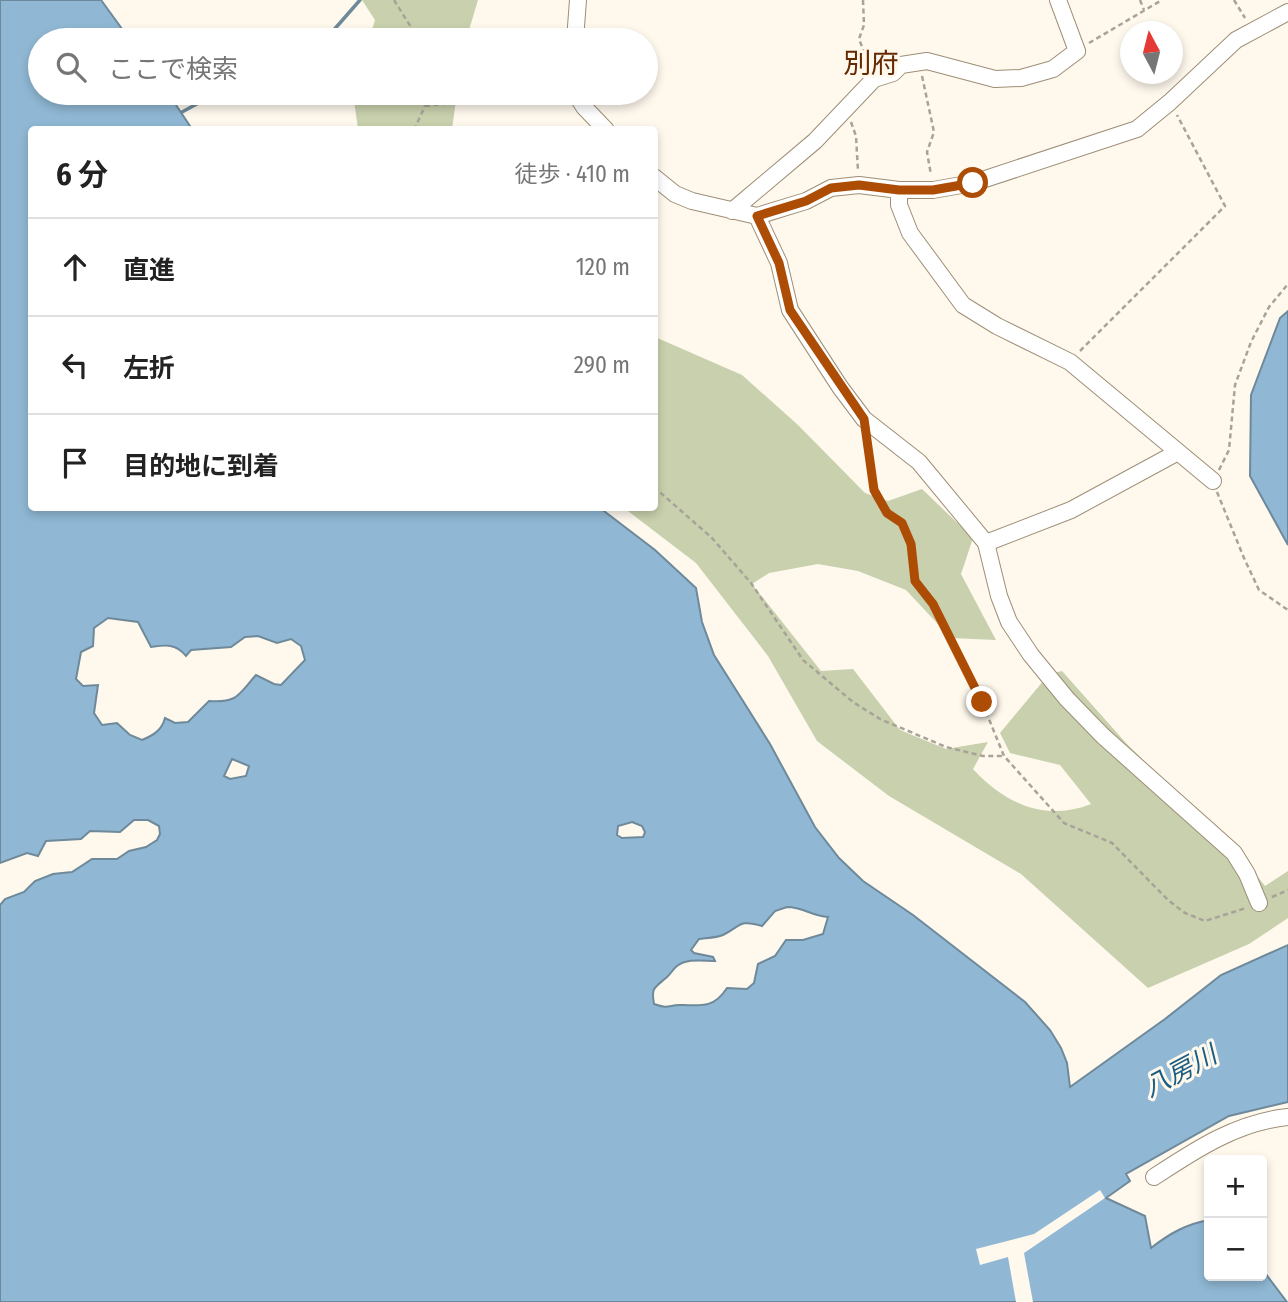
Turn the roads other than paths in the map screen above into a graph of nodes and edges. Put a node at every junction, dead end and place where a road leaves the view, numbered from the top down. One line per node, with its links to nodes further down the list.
1 (578, 0): 4 (street)
2 (1058, 0): 9 (street)
3 (1288, 12): 8 (street)
4 (576, 28)
5 (582, 105): 6 (street)
6 (602, 126)
7 (658, 180): 9 (street)
8 (899, 190): 10 (street); 11 (street)
9 (732, 211): 10 (street)
10 (757, 216): 13 (street)
11 (1178, 452): 12 (street); 13 (street)
12 (1213, 481)
13 (986, 543): 14 (street)
14 (1259, 903)
15 (1288, 1117): 16 (street)
16 (1154, 1177)

